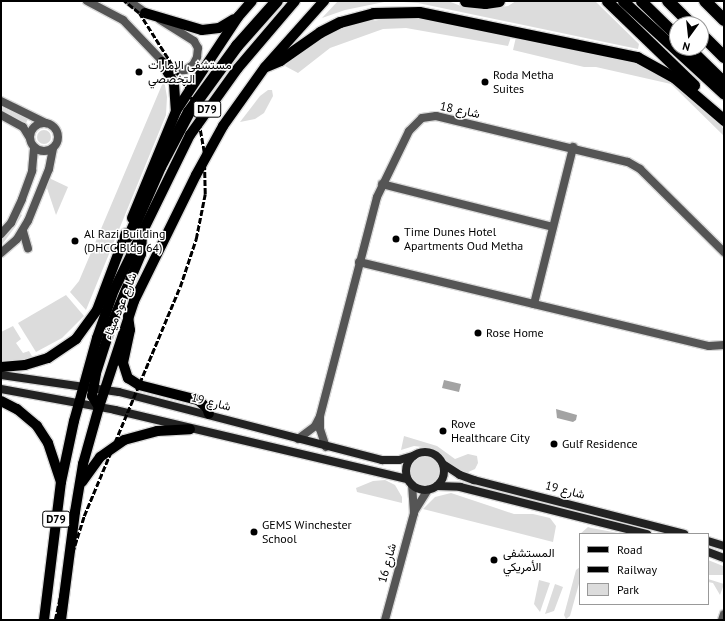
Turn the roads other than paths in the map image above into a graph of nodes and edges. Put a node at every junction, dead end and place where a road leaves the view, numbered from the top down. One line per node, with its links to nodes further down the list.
1 (87, 1): 22 (street)
2 (129, 1): 14 (street)
3 (252, 1): 16 (main road)
4 (277, 1): 40 (highway)
5 (295, 1): 50 (main road, شارع عود ميثاء / D79)
6 (324, 1): 23 (main road, شارع عود ميثاء / D79)
7 (465, 1): 8 (highway)
8 (499, 1)
9 (607, 1): 28 (highway)
10 (623, 1): 25 (highway)
11 (641, 1): 18 (highway)
12 (668, 1): 15 (highway)
13 (705, 1): 17 (highway)
14 (145, 13): 16 (main road); 22 (street)
15 (683, 16)
16 (238, 17): 27 (main road)
17 (724, 20)
18 (669, 28)
19 (709, 42): 21 (highway)
20 (697, 56): 24 (highway)
21 (724, 56)
22 (162, 62): 27 (main road)
23 (266, 66): 30 (highway); 46 (main road, شارع عود ميثاء / D79)
24 (724, 82)
25 (724, 94)
26 (1, 100): 31 (street)
27 (176, 111): 40 (main road)
28 (724, 114)
29 (1, 115): 32 (street)
30 (724, 120)
31 (46, 123): 32 (street); 35 (street)
32 (30, 138): 33 (street)
33 (34, 147): 35 (street); 39 (street)
34 (573, 147): 36 (street, شارع 18); 37 (street); 42 (street, شارع 18)
35 (53, 148): 38 (street)
36 (382, 184): 37 (street); 44 (street, شارع 18)
37 (553, 227): 45 (street)
38 (23, 231): 41 (street); 43 (street)
39 (1, 234)
40 (124, 240): 48 (main road)
41 (28, 248)
42 (724, 252)
43 (1, 253)
44 (359, 262): 45 (street); 57 (street, شارع 18)
45 (534, 304): 47 (street)
46 (128, 315): 52 (main road, شارع عود ميثاء / D79); 56 (main road)
47 (724, 346)
48 (1, 367)
49 (1, 374): 50 (main road, شارع 19)
50 (88, 387): 52 (main road, شارع 19); 54 (main road, شارع عود ميثاء / D79); 55 (main road)
51 (1, 389): 54 (main road)
52 (104, 390): 55 (main road, شارع عود ميثاء / D79); 56 (main road, شارع 19)
53 (1, 400): 63 (main road)
54 (78, 403): 55 (main road); 63 (main road, شارع عود ميثاء / D79)
55 (99, 407): 58 (main road); 66 (main road, شارع عود ميثاء / D79)
56 (209, 414): 59 (main road, شارع 19)
57 (320, 416): 59 (street, شارع 18); 60 (street, شارع 18)
58 (190, 429): 64 (main road); 66 (main road)
59 (298, 438): 60 (main road, شارع 19)
60 (326, 447): 61 (main road, شارع 19)
61 (413, 456): 62 (main road); 64 (main road)
62 (443, 464): 65 (main road); 70 (main road, شارع 19)
63 (61, 482): 76 (main road, شارع عود ميثاء / D79)
64 (410, 482): 67 (main road); 68 (street, شارع 16)
65 (437, 486): 67 (main road); 69 (main road, شارع 19)
66 (79, 487): 77 (main road, شارع عود ميثاء / D79)
67 (428, 490): 68 (street, شارع 16)
68 (414, 513): 78 (street, شارع 16)
69 (643, 533)
70 (680, 533)
71 (709, 541): 72 (main road)
72 (724, 546)
73 (709, 552): 74 (main road)
74 (724, 558)
75 (724, 614): 79 (street)
76 (44, 620)
77 (61, 620)
78 (385, 620)
79 (722, 620)

